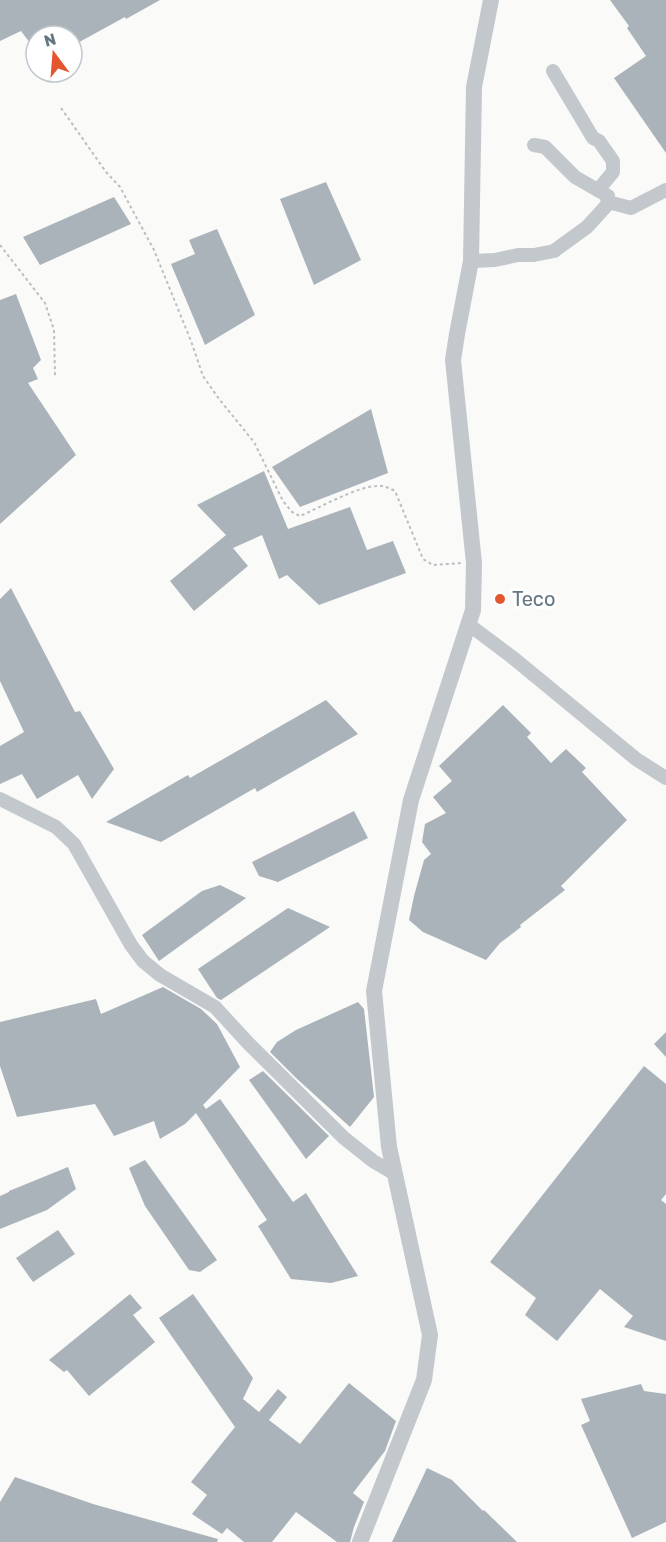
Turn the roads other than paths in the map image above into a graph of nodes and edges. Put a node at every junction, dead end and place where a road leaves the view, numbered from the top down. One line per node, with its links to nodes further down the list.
1 (491, 0): 7 (street)
2 (553, 71): 4 (street)
3 (534, 145): 4 (street)
4 (597, 190): 6 (street)
5 (666, 190): 6 (street)
6 (608, 202): 7 (street)
7 (471, 261): 8 (street)
8 (468, 624): 9 (street); 11 (street)
9 (666, 778)
10 (0, 799): 11 (street)
11 (395, 1174): 12 (street)
12 (360, 1542)

